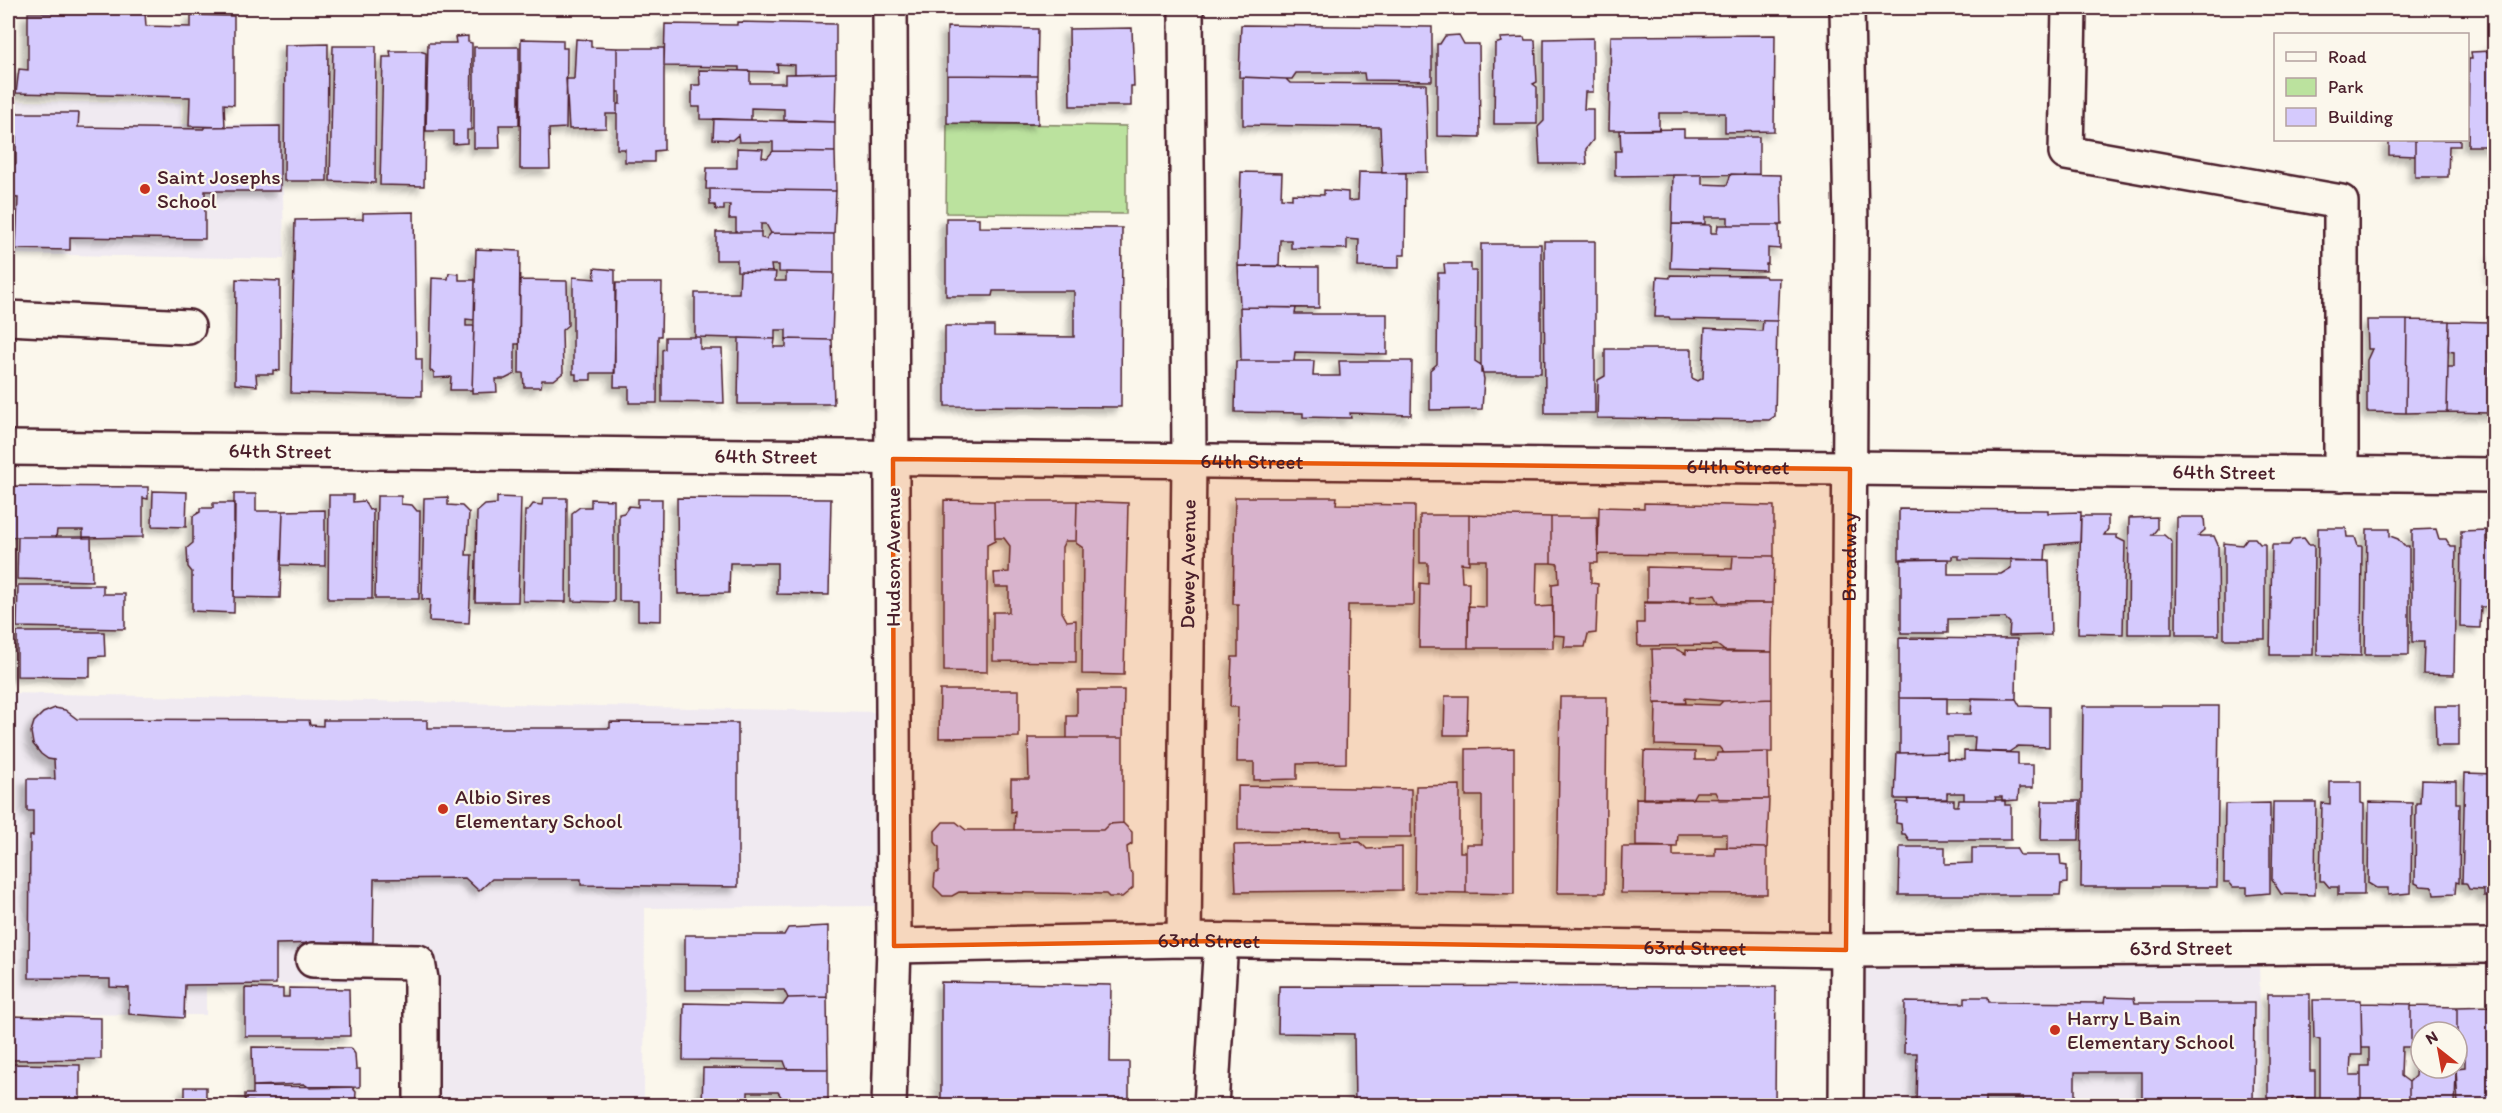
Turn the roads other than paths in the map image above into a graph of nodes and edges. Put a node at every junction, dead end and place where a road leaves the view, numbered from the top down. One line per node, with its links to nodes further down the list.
1 (890, 8): 8 (street, Hudson Avenue)
2 (1186, 8): 9 (street, Dewey Avenue)
3 (1847, 8): 10 (street, Broadway)
4 (2069, 8): 11 (street)
5 (8, 318): 6 (street)
6 (188, 327)
7 (8, 448): 8 (street, 64th Street)
8 (893, 459): 9 (street, 64th Street); 15 (street, Hudson Avenue)
9 (1189, 459): 10 (street, 64th Street); 13 (street, Dewey Avenue)
10 (1850, 469): 11 (street, 64th Street); 17 (street, Broadway)
11 (2341, 474): 12 (street, 64th Street)
12 (2494, 475)
13 (1184, 940): 14 (street, 63rd Street); 15 (street, 63rd Street)
14 (1221, 941): 17 (street, 63rd Street); 21 (street)
15 (894, 946): 20 (street, Hudson Avenue)
16 (2494, 946): 17 (street, 63rd Street)
17 (1846, 950): 22 (street, Broadway)
18 (313, 960): 19 (street)
19 (421, 1106)
20 (889, 1106)
21 (1211, 1106)
22 (1846, 1106)

